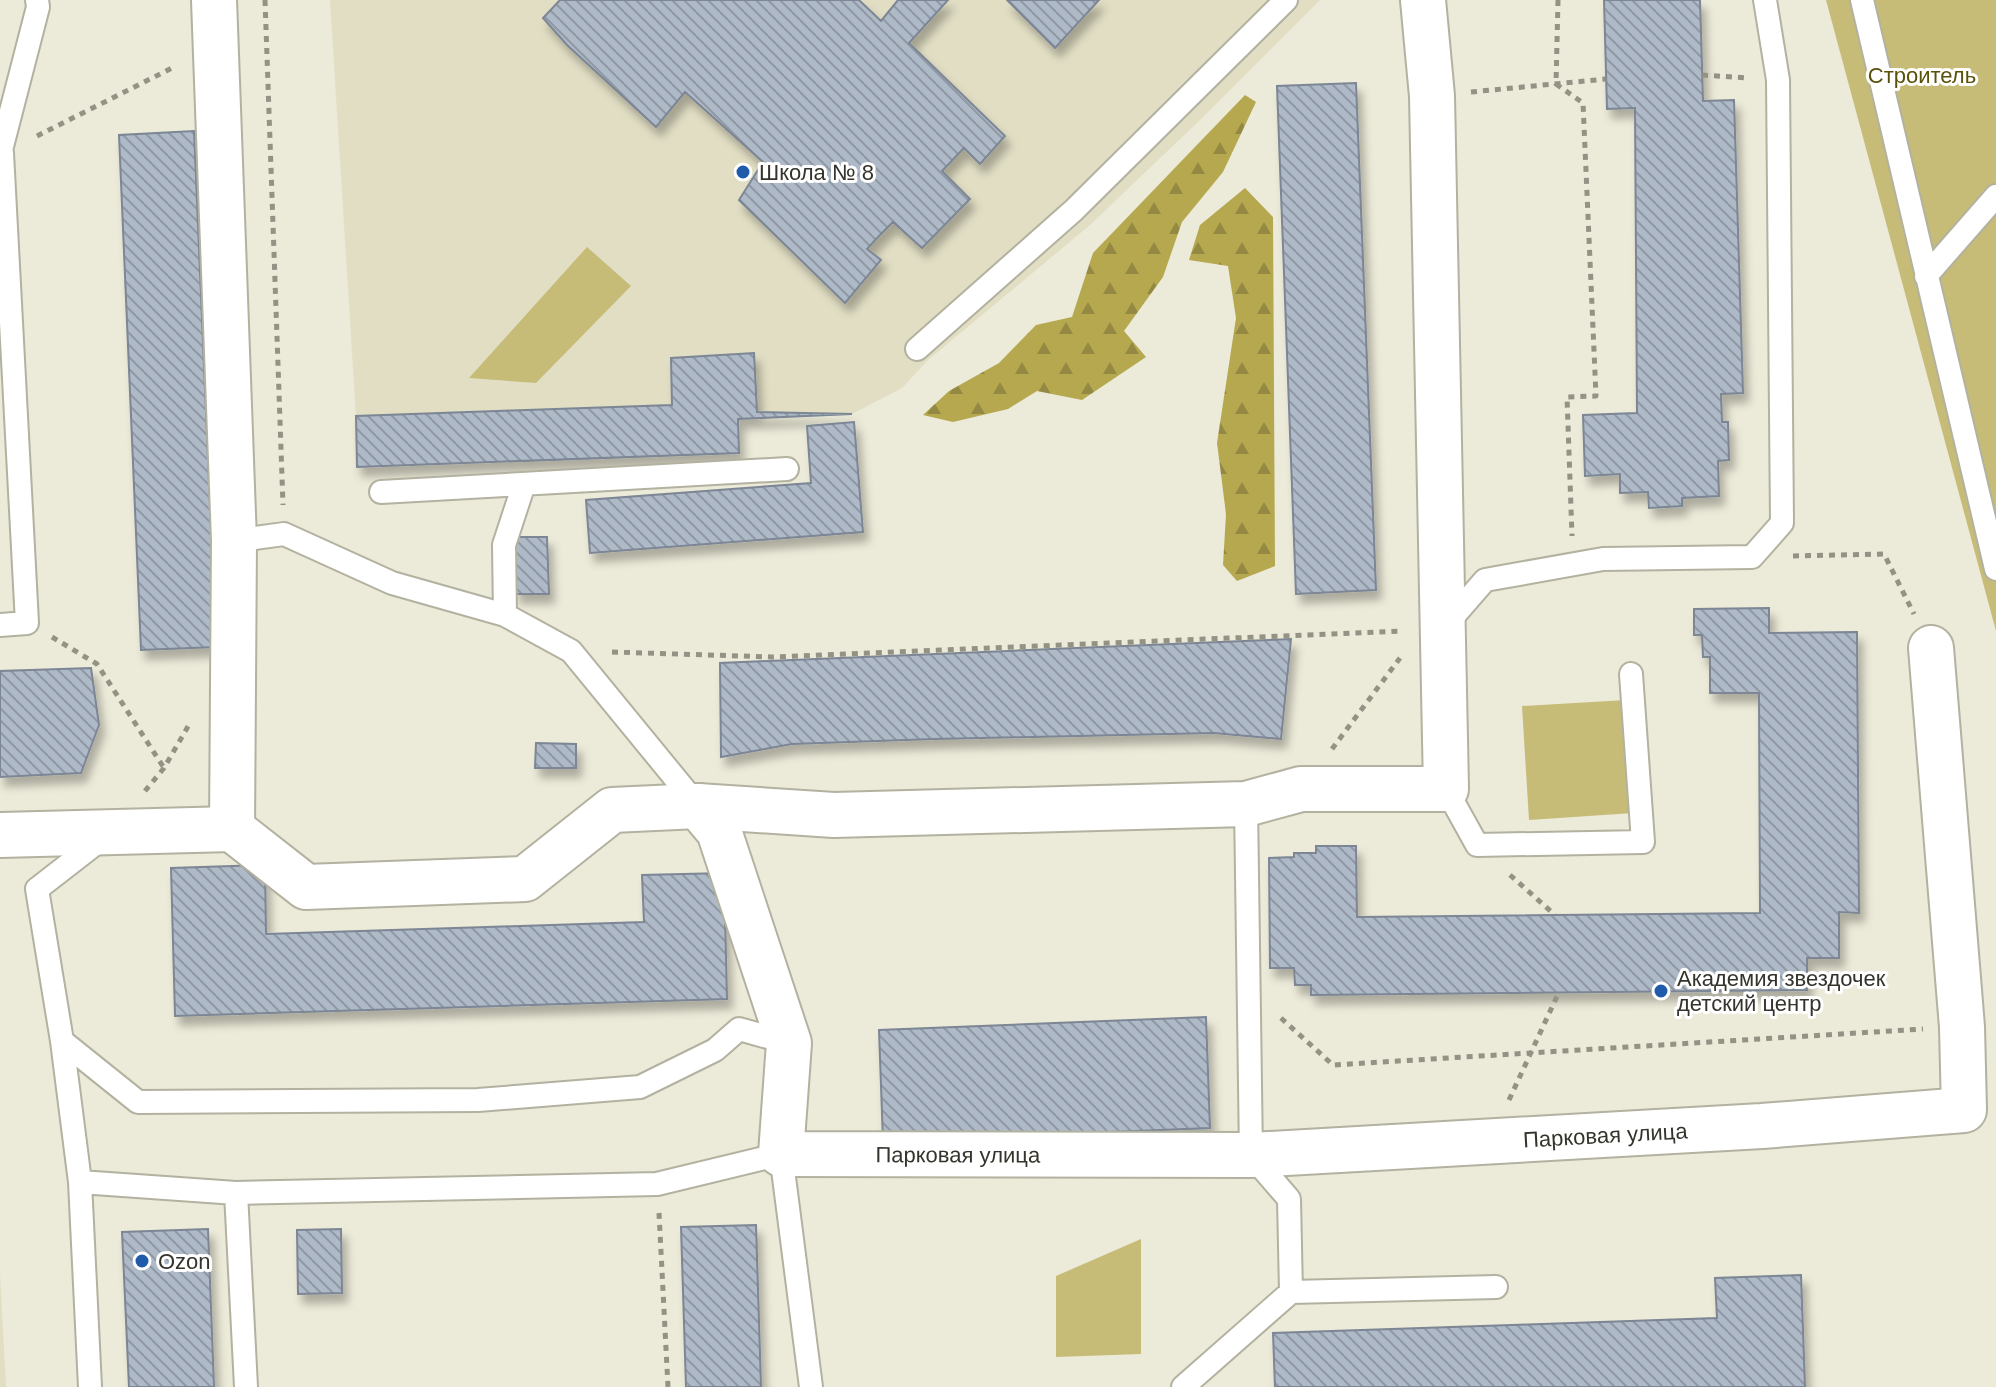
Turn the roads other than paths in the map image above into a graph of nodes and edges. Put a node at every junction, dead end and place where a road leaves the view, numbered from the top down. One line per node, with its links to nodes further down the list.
1 (37, 0): 7 (lane)
2 (214, 0): 14 (street)
3 (1286, 0): 10 (lane)
4 (1423, 0): 18 (street)
5 (1765, 0): 18 (lane)
6 (1862, 0): 9 (lane)
7 (1, 154): 17 (lane)
8 (1996, 196): 9 (lane)
9 (1926, 276): 15 (lane)
10 (917, 349)
11 (787, 469): 12 (lane)
12 (524, 484): 13 (lane); 16 (lane)
13 (381, 492)
14 (234, 541): 16 (lane); 24 (street)
15 (1996, 569)
16 (505, 615): 23 (lane)
17 (0, 625)
18 (1443, 629): 21 (street)
19 (1931, 648): 30 (street, Парковая улица)
20 (1631, 674): 21 (lane)
21 (1446, 789): 22 (street)
22 (1246, 804): 23 (street); 30 (lane)
23 (698, 806): 24 (street); 28 (street)
24 (232, 829): 25 (street)
25 (111, 832): 26 (street); 27 (lane)
26 (0, 835)
27 (62, 1041): 28 (lane); 31 (lane)
28 (789, 1043): 29 (street)
29 (781, 1154): 30 (street, Парковая улица); 32 (lane); 37 (lane)
30 (1251, 1155): 34 (lane)
31 (80, 1182): 32 (lane); 35 (lane)
32 (236, 1193): 36 (lane)
33 (1496, 1287): 34 (lane)
34 (1291, 1292): 38 (lane)
35 (90, 1387)
36 (246, 1387)
37 (811, 1387)
38 (1183, 1387)

